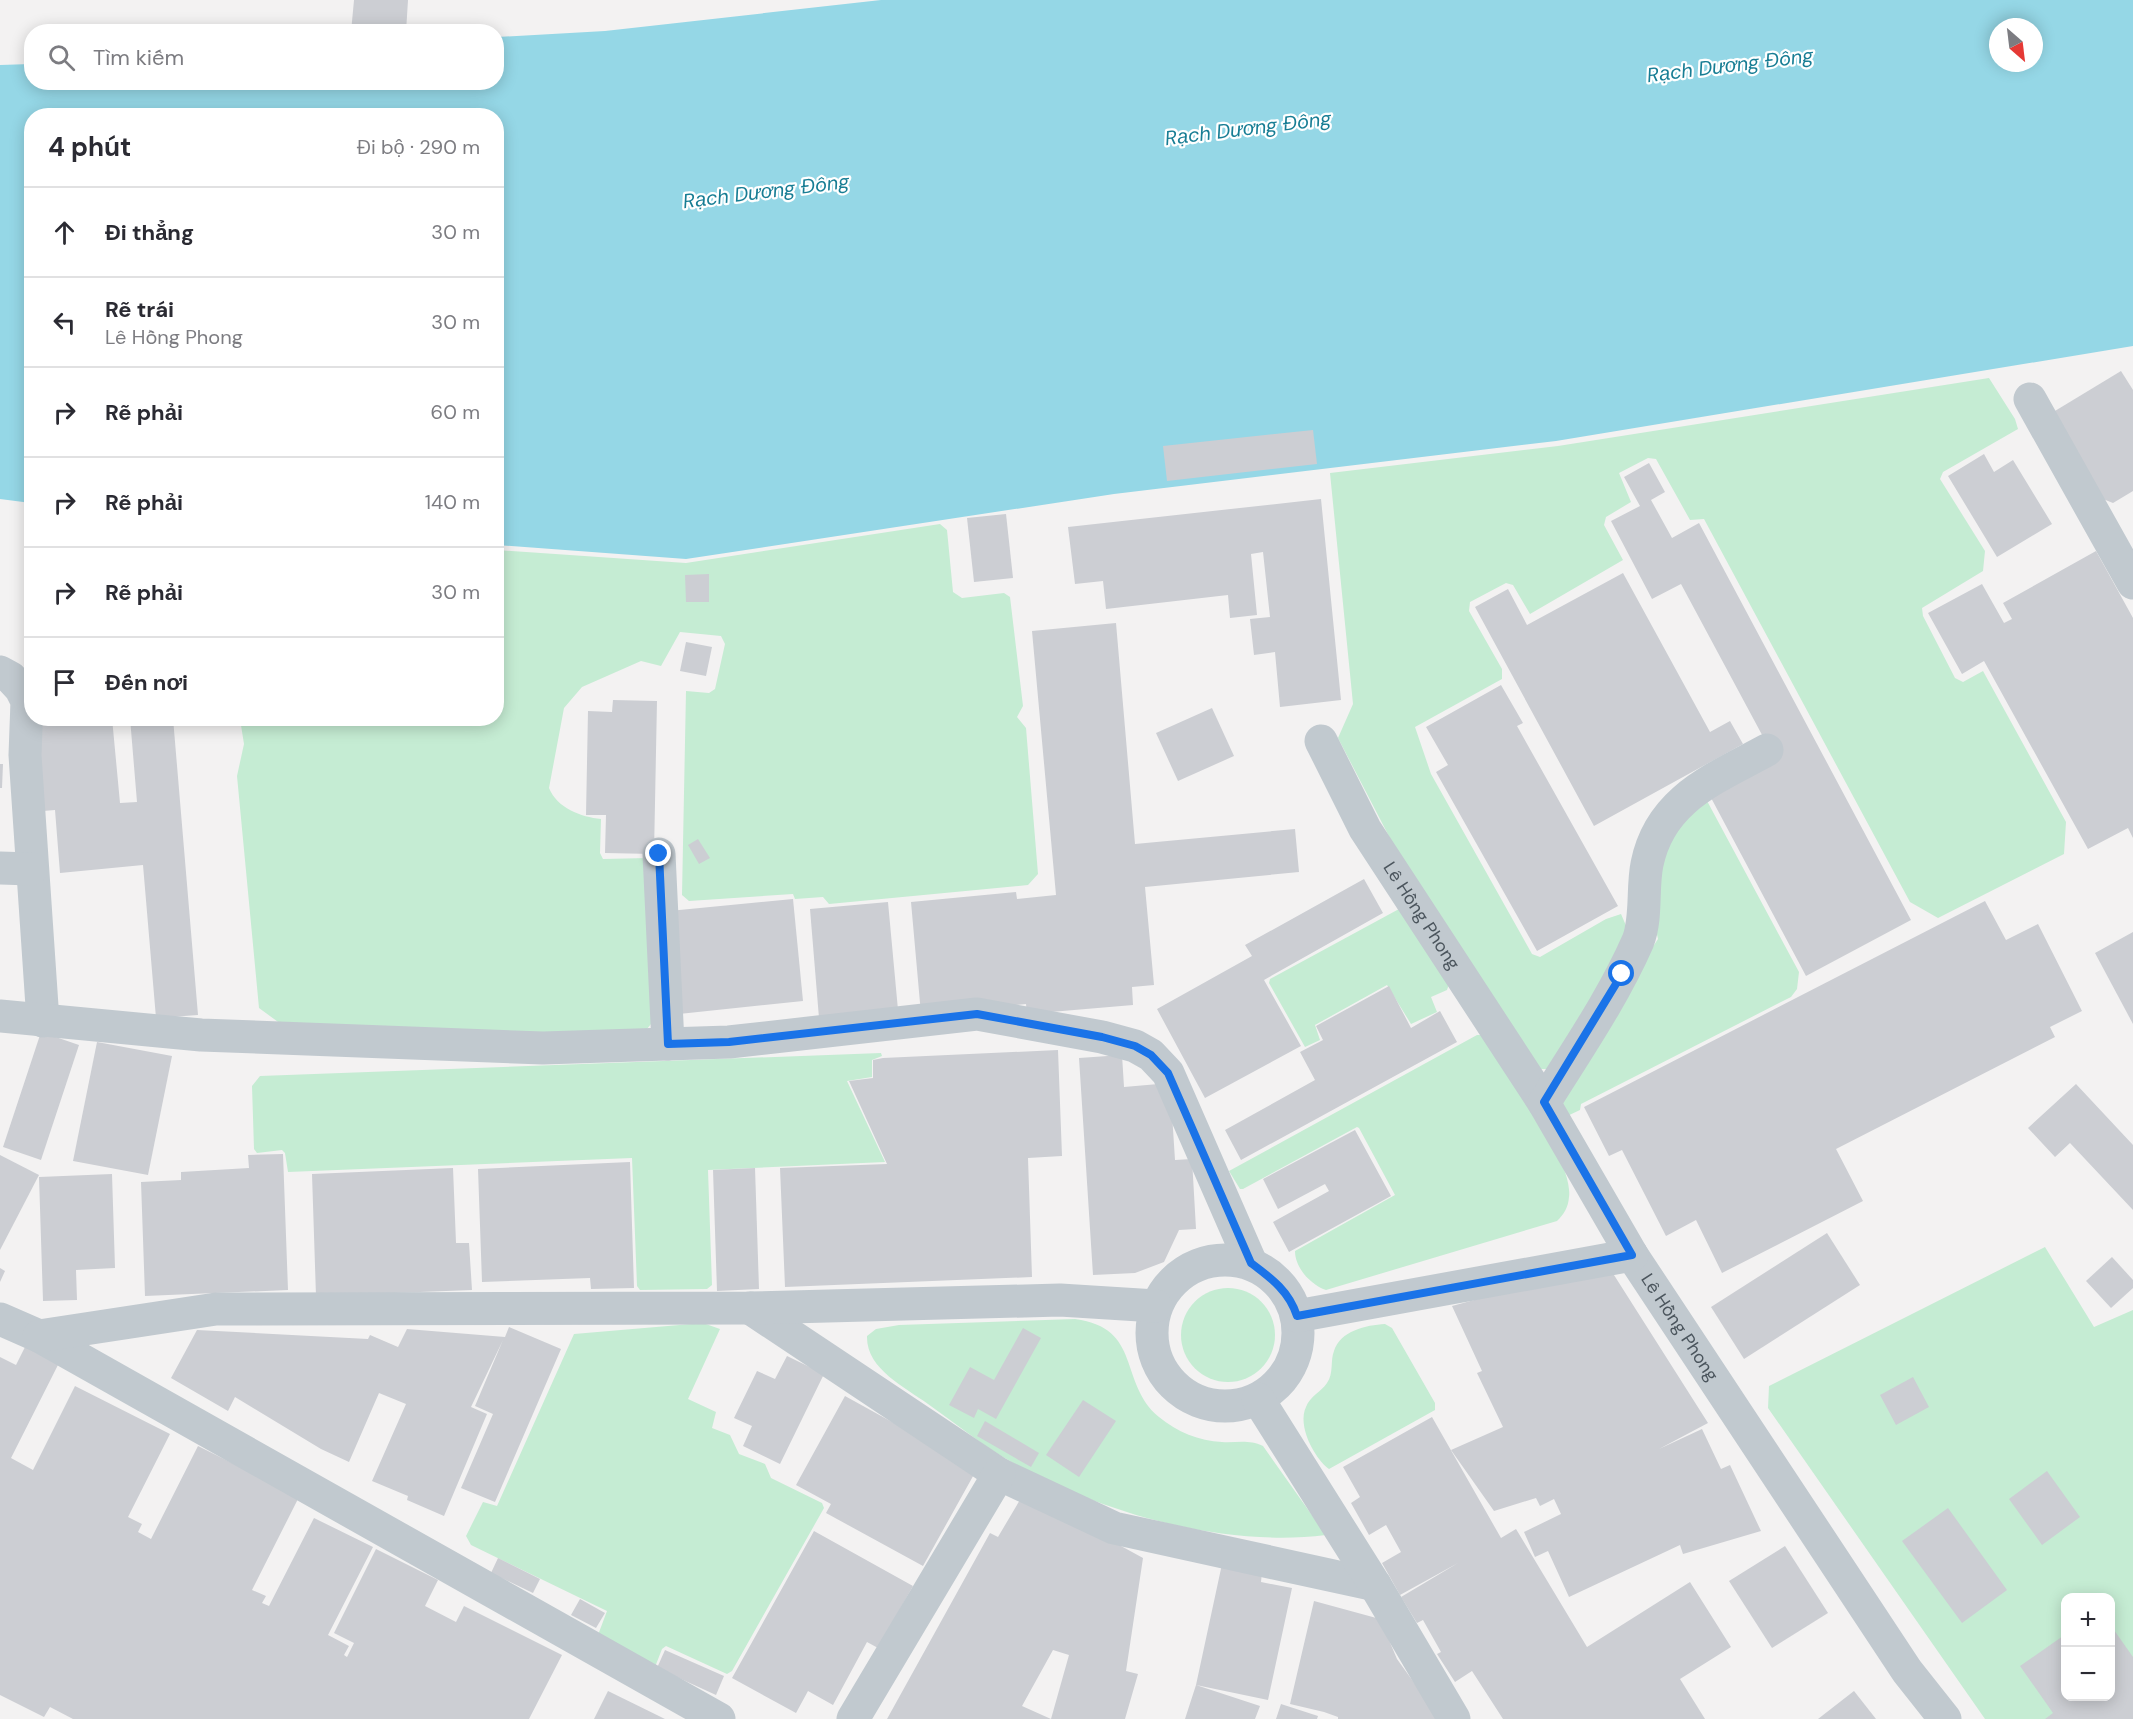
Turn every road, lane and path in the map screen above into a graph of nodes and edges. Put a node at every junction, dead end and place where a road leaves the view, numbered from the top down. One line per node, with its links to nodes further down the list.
1 (2030, 399): 2 (street)
2 (2133, 583)
3 (0, 672): 4 (street)
4 (24, 696)
5 (26, 726): 9 (street)
6 (1321, 741): 13 (street, Lê Hồng Phong)
7 (1767, 750): 13 (street)
8 (659, 854): 12 (street)
9 (15, 868): 11 (street)
10 (0, 1016): 11 (street)
11 (43, 1021): 12 (street)
12 (668, 1044): 15 (street)
13 (1544, 1102): 14 (street, Lê Hồng Phong)
14 (1632, 1255): 18 (street); 27 (street, Lê Hồng Phong)
15 (1251, 1263): 16 (street); 18 (street)
16 (1156, 1306): 17 (street); 21 (street)
17 (750, 1308): 20 (street); 22 (street)
18 (1297, 1316): 21 (street)
19 (0, 1319): 20 (street)
20 (39, 1336): 24 (street)
21 (1258, 1400): 23 (street)
22 (999, 1474): 23 (street); 25 (street)
23 (1375, 1585): 26 (street)
24 (719, 1719)
25 (853, 1719)
26 (1454, 1719)
27 (1945, 1719)

